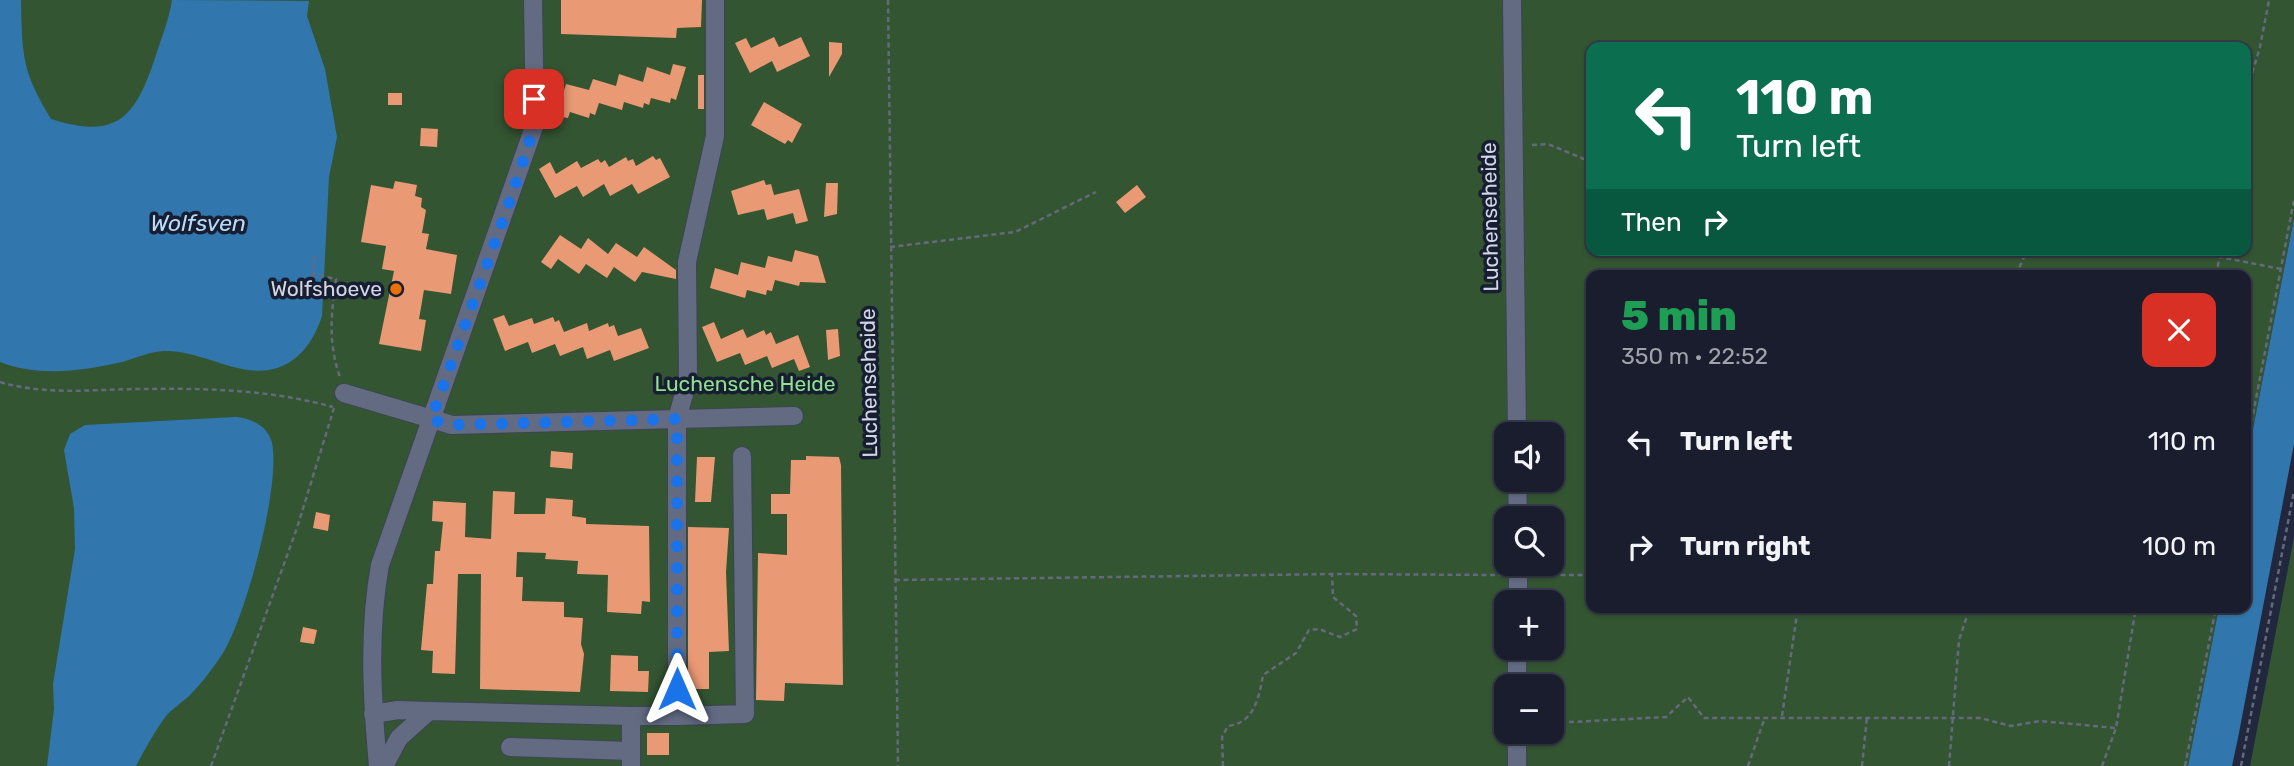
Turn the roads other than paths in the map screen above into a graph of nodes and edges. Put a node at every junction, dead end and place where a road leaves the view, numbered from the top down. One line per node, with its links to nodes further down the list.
1 (533, 0): 7 (street)
2 (715, 0): 6 (street)
3 (1512, 0): 8 (street, Luchenseheide)
4 (340, 400): 7 (street)
5 (794, 416): 6 (street)
6 (677, 419): 7 (street); 13 (street)
7 (431, 420): 11 (street)
8 (1517, 422)
9 (743, 456): 13 (street)
10 (429, 711): 11 (street); 12 (street); 18 (street)
11 (373, 714): 17 (street)
12 (631, 716): 13 (street); 16 (street)
13 (677, 716)
14 (1517, 744): 19 (street)
15 (510, 747): 16 (street)
16 (631, 759)
17 (378, 766)
18 (384, 766)
19 (1517, 766)

